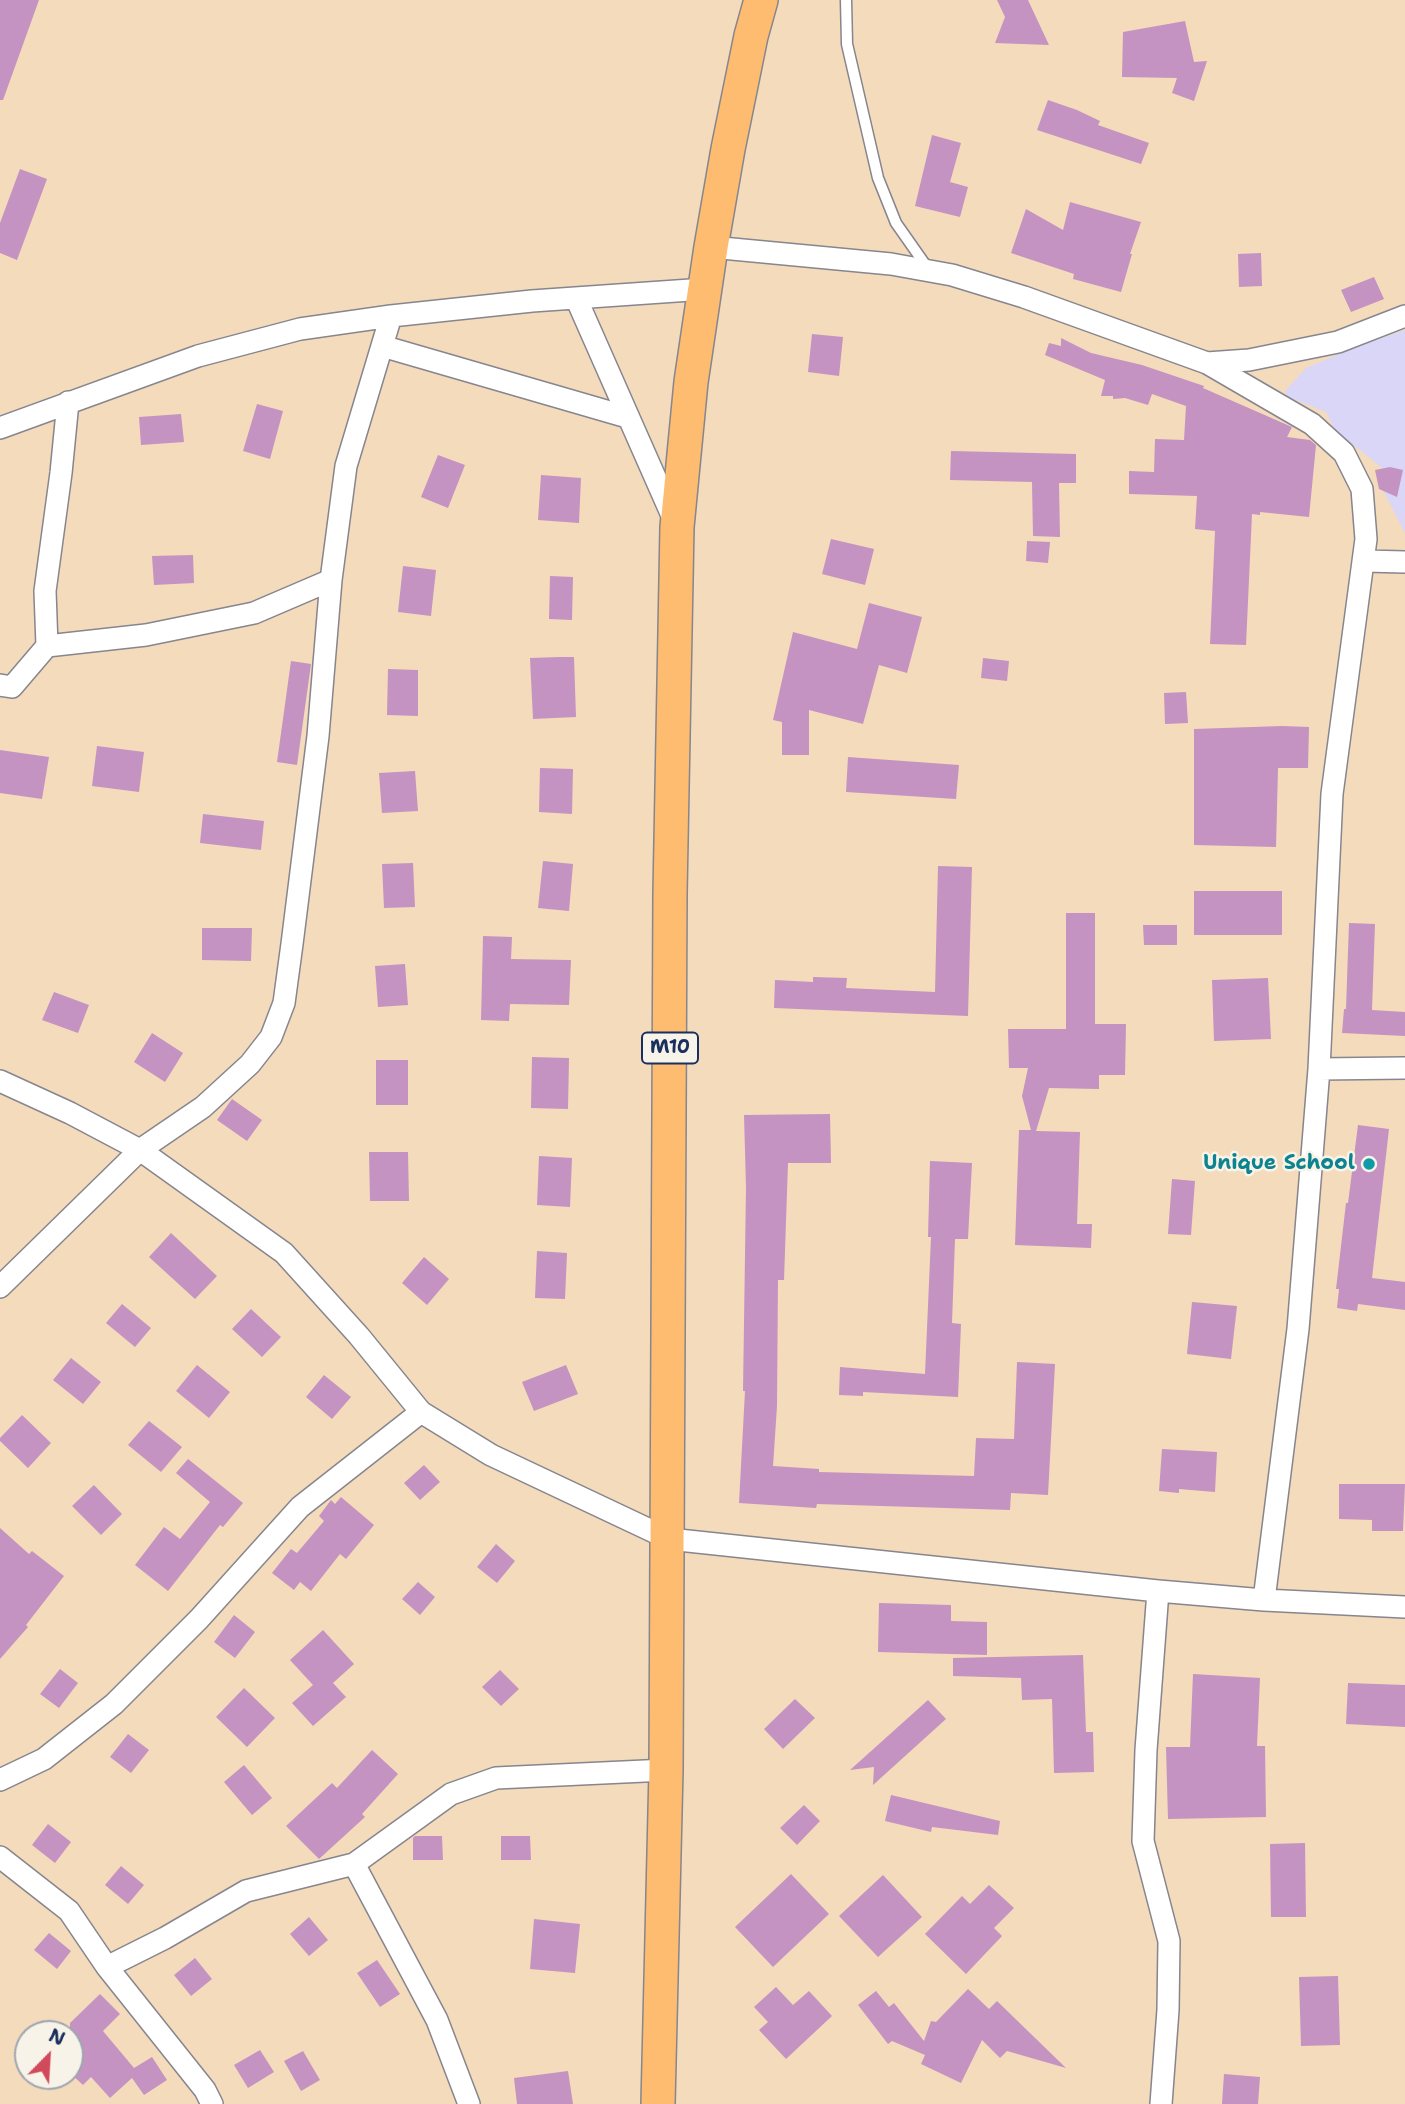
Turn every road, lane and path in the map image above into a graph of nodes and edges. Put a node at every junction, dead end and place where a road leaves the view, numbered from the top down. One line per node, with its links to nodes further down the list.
1 (761, 0): 3 (main road, M10)
2 (846, 0): 4 (lane)
3 (711, 247): 4 (street); 5 (main road, M10)
4 (929, 270): 10 (street)
5 (705, 289): 6 (street); 14 (main road, M10)
6 (576, 298): 7 (street); 12 (street)
7 (391, 316): 9 (street); 11 (street)
8 (1405, 316): 10 (street)
9 (382, 346): 12 (street); 17 (street)
10 (1207, 363): 15 (street)
11 (68, 402): 13 (street); 18 (street)
12 (627, 417): 14 (street)
13 (0, 428)
14 (677, 527): 26 (main road, M10)
15 (1364, 561): 16 (street); 21 (street)
16 (1405, 562)
17 (331, 580): 18 (street); 23 (street)
18 (47, 646): 19 (street)
19 (0, 685)
20 (1405, 1068): 21 (street)
21 (1319, 1069): 28 (street)
22 (0, 1081): 23 (street)
23 (140, 1150): 24 (street); 25 (street)
24 (0, 1287)
25 (421, 1412): 26 (street); 31 (street)
26 (669, 1539): 27 (street); 30 (main road, M10)
27 (1158, 1591): 28 (street); 38 (street)
28 (1264, 1600): 29 (street)
29 (1405, 1607)
30 (666, 1770): 33 (street); 37 (main road, M10)
31 (0, 1780)
32 (0, 1857): 34 (street)
33 (354, 1864): 34 (street); 36 (street)
34 (107, 1968): 35 (street)
35 (212, 2104)
36 (469, 2104)
37 (658, 2104)
38 (1161, 2104)

